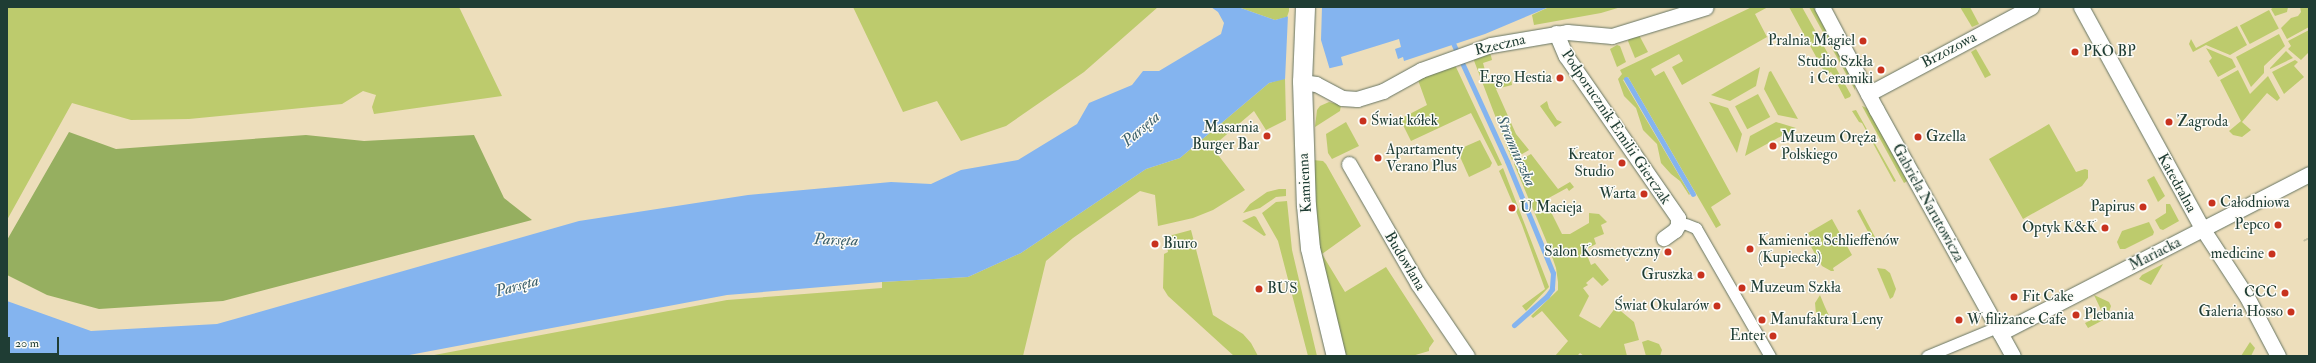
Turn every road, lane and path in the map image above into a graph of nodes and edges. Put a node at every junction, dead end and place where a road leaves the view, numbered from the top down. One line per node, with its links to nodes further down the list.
1 (1305, 7): 7 (street, Kamienna)
2 (1706, 7): 6 (street, Rzeczna)
3 (1822, 7): 8 (street, Gabriela Narutowicza)
4 (2031, 7): 8 (street, Brzozowa)
5 (2081, 7): 12 (street, Katedralna)
6 (1556, 34): 7 (street, Rzeczna); 11 (street, Podporucznik Emilii Gierczak)
7 (1302, 82): 15 (street, Kamienna)
8 (1868, 94): 14 (street, Gabriela Narutowicza)
9 (1349, 164): 16 (street, Budowlana)
10 (2309, 174): 12 (street, Mariacka)
11 (1682, 221): 13 (street, Podporucznik Emilii Gierczak); 17 (street, Podporucznik Emilii Gierczak)
12 (2202, 228): 14 (street, Mariacka); 20 (street, Katedralna)
13 (1664, 238)
14 (1999, 330): 18 (street, Mariacka); 19 (street, Gabriela Narutowicza)
15 (1336, 356)
16 (1465, 356)
17 (1770, 356)
18 (1927, 356)
19 (2013, 356)
20 (2278, 356)

